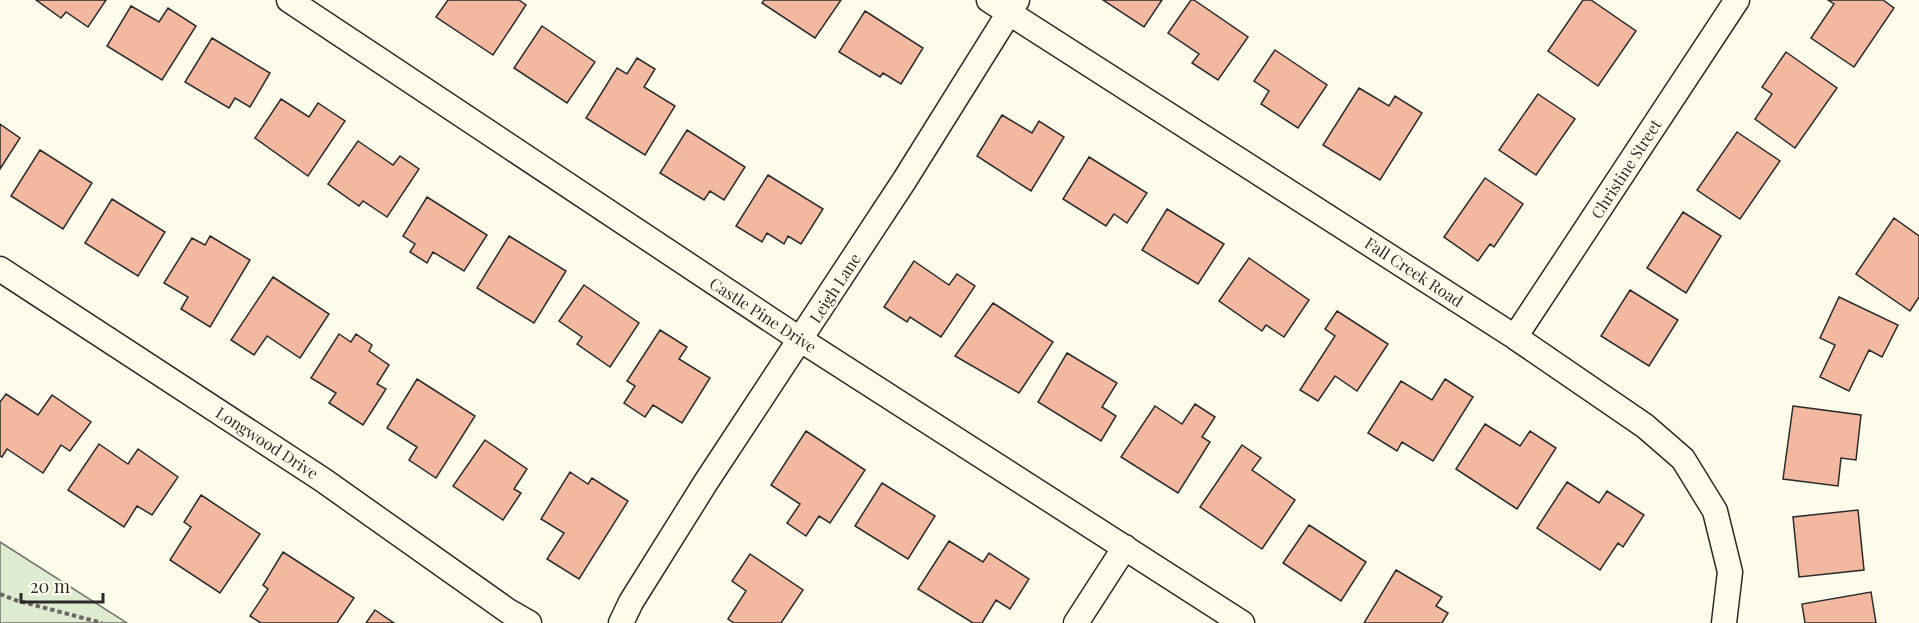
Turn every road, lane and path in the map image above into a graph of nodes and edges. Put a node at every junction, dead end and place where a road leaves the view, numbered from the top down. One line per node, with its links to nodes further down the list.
1 (289, 0): 6 (street, Castle Pine Drive)
2 (1737, 0): 5 (street, Christine Street)
3 (1005, 4): 5 (street, Fall Creek Road); 6 (street, Leigh Lane)
4 (0, 269): 10 (street, Longwood Drive)
5 (1515, 337): 14 (street, Fall Creek Road)
6 (801, 340): 7 (street, Castle Pine Drive); 11 (street, Leigh Lane)
7 (1125, 547): 12 (street); 13 (street, Castle Pine Drive)
8 (0, 594): 9 (path)
9 (102, 623)
10 (529, 623)
11 (621, 623)
12 (1076, 623)
13 (1242, 623)
14 (1724, 623)

